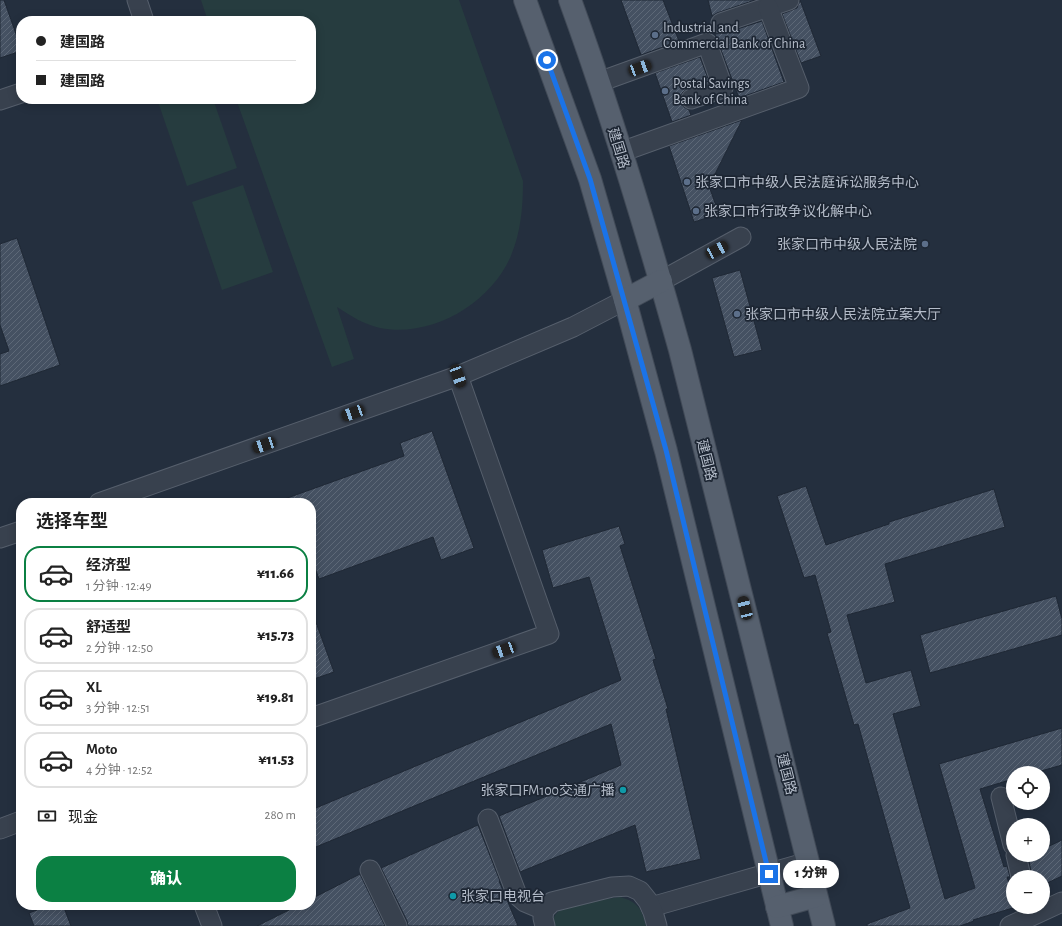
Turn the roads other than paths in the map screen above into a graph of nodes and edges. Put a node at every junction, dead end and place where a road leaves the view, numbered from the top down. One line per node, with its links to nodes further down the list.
1 (137, 0): 6 (street)
2 (525, 0): 15 (main road)
3 (570, 0): 8 (main road, 建国路)
4 (789, 0): 5 (street)
5 (768, 7): 7 (street); 12 (street)
6 (142, 16)
7 (721, 23)
8 (599, 82): 10 (street); 12 (main road, 建国路)
9 (16, 94): 11 (street)
10 (691, 99)
11 (0, 100)
12 (621, 152): 14 (main road, 建国路)
13 (741, 237): 14 (street)
14 (661, 281): 15 (main road); 26 (main road, 建国路)
15 (625, 300): 16 (street); 28 (main road)
16 (458, 376): 17 (street); 20 (street)
17 (113, 498)
18 (16, 533): 19 (street)
19 (0, 538)
20 (316, 716)
21 (1001, 797): 22 (street)
22 (1006, 818)
23 (488, 820): 36 (street)
24 (16, 823): 25 (street)
25 (0, 828)
26 (808, 862): 28 (street); 29 (main road, 建国路)
27 (370, 870): 38 (street)
28 (769, 874): 32 (street); 35 (main road)
29 (816, 896): 35 (main road); 40 (main road, 建国路)
30 (1062, 902): 31 (street)
31 (1050, 906)
32 (651, 907): 36 (street); 39 (street)
33 (206, 910): 37 (street)
34 (1027, 914): 41 (street)
35 (780, 917)
36 (544, 918)
37 (212, 926)
38 (397, 926)
39 (657, 926)
40 (824, 926)
41 (1010, 926)

